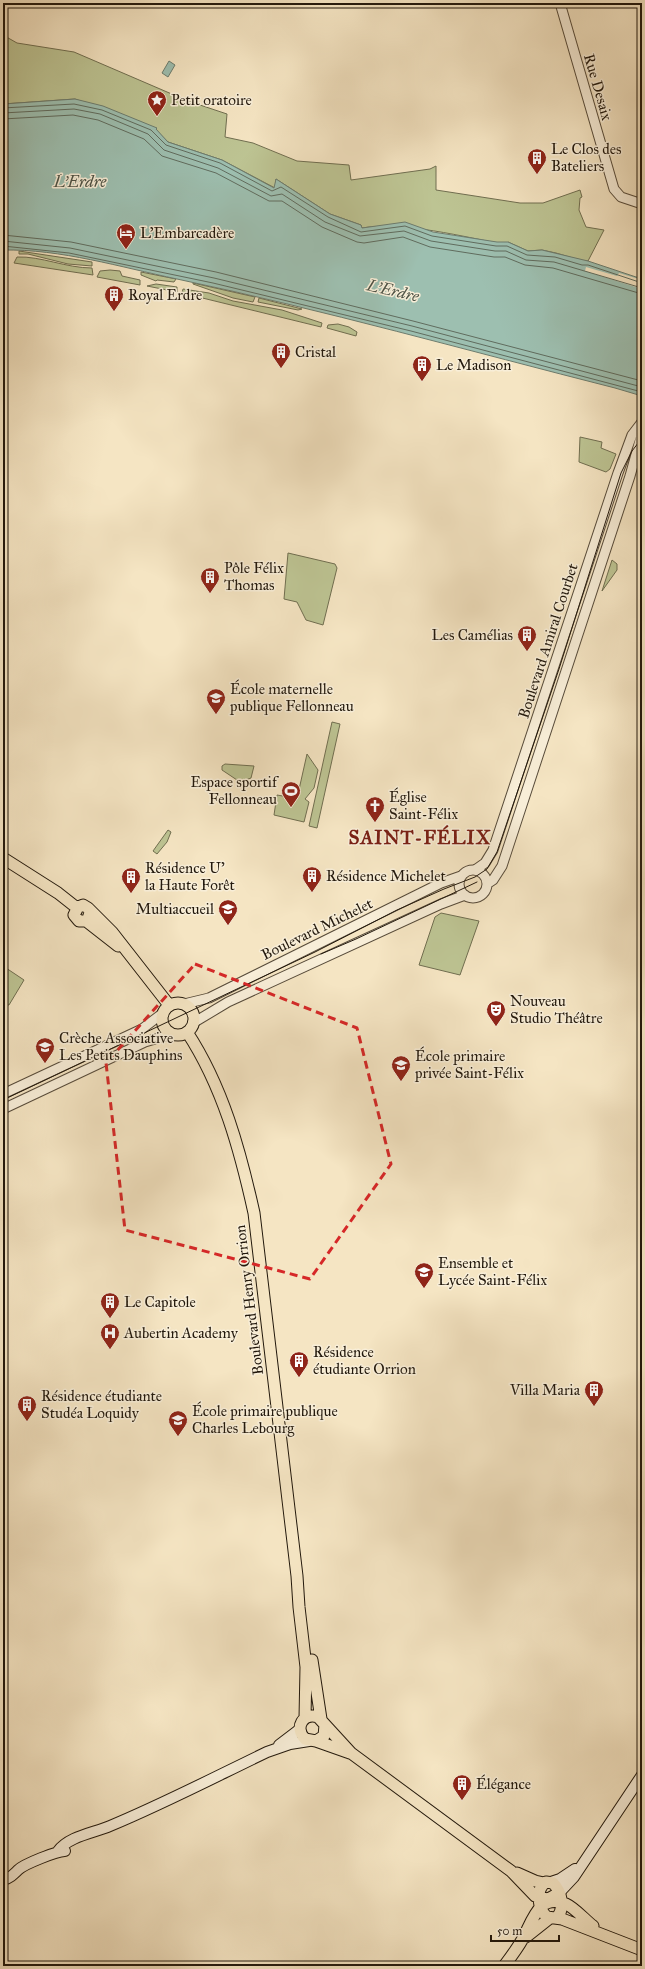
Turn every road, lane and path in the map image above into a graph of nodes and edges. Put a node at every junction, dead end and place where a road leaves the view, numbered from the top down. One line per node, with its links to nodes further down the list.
1 (560, 3): 2 (street, Rue Desaix)
2 (642, 204)
3 (642, 422): 4 (street, Boulevard Amiral Courbet); 7 (street, Boulevard Amiral Courbet)
4 (642, 426)
5 (642, 433): 9 (street, Boulevard Amiral Courbet)
6 (3, 858): 12 (main road)
7 (475, 870): 8 (street); 9 (street)
8 (461, 876): 10 (street); 11 (street, Boulevard Michelet)
9 (488, 884): 10 (street)
10 (465, 895): 13 (street, Boulevard Michelet)
11 (184, 1004): 12 (main road); 13 (main road)
12 (166, 1009): 14 (main road); 15 (street)
13 (190, 1028): 14 (main road); 17 (main road, Boulevard Henry Orrion)
14 (172, 1034): 16 (street)
15 (3, 1094)
16 (3, 1109)
17 (297, 1576): 18 (main road, Boulevard Henry Orrion); 19 (main road, Boulevard Henry Orrion)
18 (305, 1718): 19 (main road); 20 (main road)
19 (323, 1722): 21 (main road); 23 (main road)
20 (300, 1729): 21 (main road); 22 (main road)
21 (312, 1741): 22 (main road); 23 (main road)
22 (267, 1752): 26 (main road)
23 (351, 1753): 27 (main road)
24 (642, 1775): 25 (main road)
25 (580, 1866): 30 (main road); 31 (main road)
26 (18, 1870): 28 (main road); 29 (main road)
27 (511, 1871): 30 (main road); 32 (main road)
28 (3, 1873)
29 (3, 1880)
30 (547, 1883): 31 (main road); 32 (main road)
31 (560, 1898): 32 (main road); 33 (main road); 34 (main road)
32 (540, 1903): 33 (main road); 35 (main road)
33 (553, 1918): 34 (main road); 35 (main road)
34 (599, 1932): 36 (main road)
35 (523, 1940): 37 (main road)
36 (642, 1950)
37 (504, 1966)

